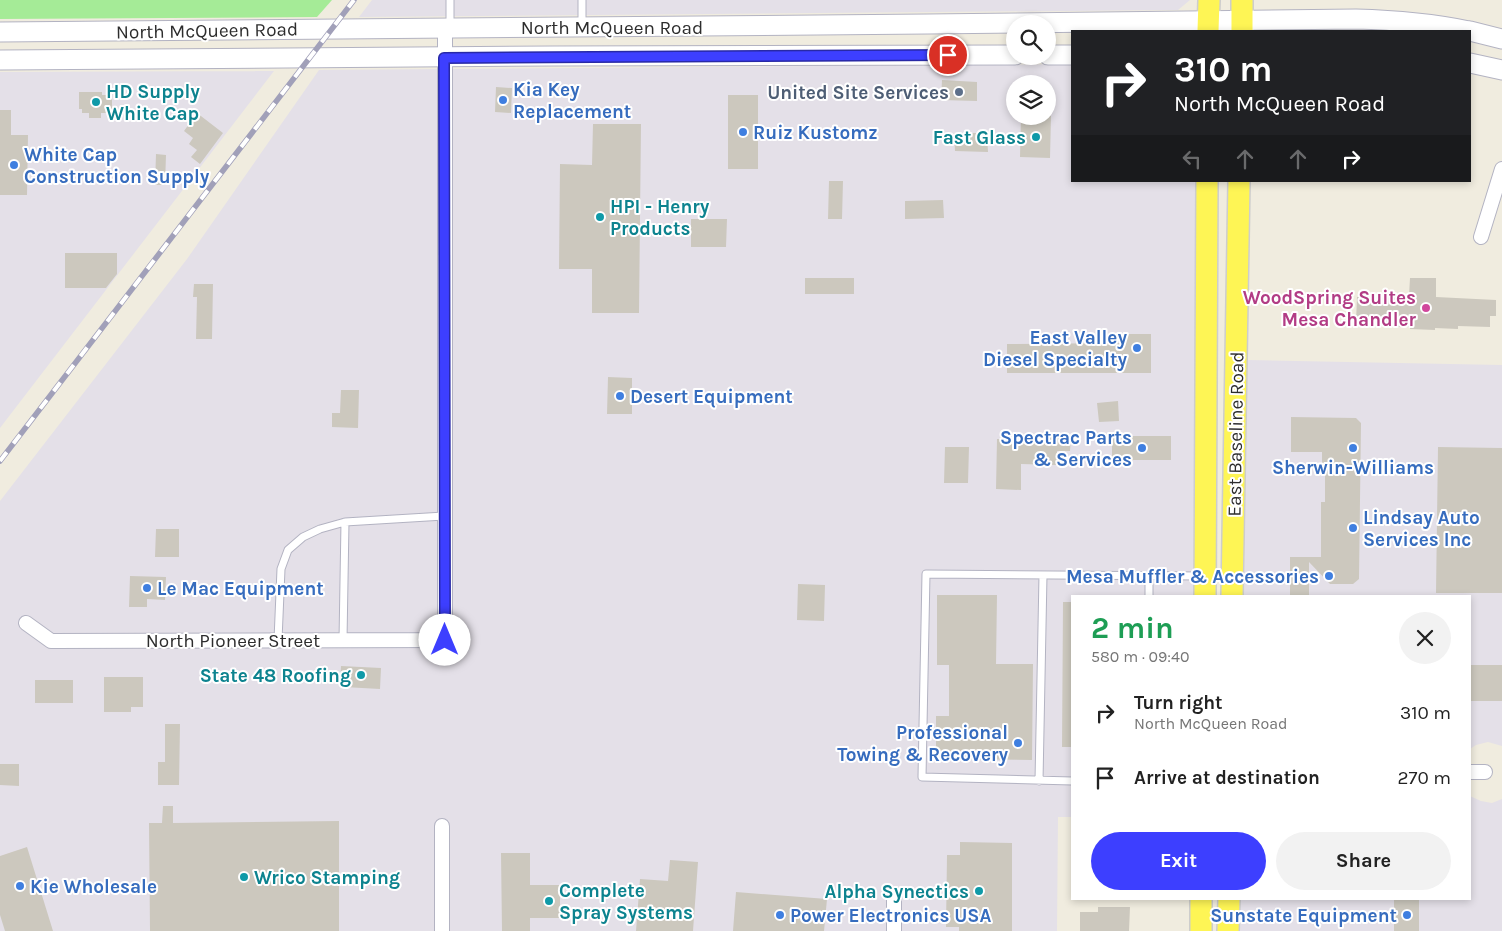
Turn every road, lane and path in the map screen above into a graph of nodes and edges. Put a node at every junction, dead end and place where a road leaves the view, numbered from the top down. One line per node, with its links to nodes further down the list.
1 (450, 0): 6 (lane)
2 (582, 0): 5 (lane)
3 (1225, 18): 4 (main road, North McQueen Road); 7 (main road, North McQueen Road)
4 (883, 25): 5 (main road, North McQueen Road); 15 (main road)
5 (582, 27): 6 (main road, North McQueen Road)
6 (448, 28): 8 (main road, North McQueen Road); 16 (street)
7 (1465, 30)
8 (42, 31): 10 (main road, North McQueen Road); 18 (main road)
9 (1471, 31): 11 (main road, North McQueen Road)
10 (0, 32)
11 (1502, 38)
12 (1006, 55): 15 (main road, North McQueen Road)
13 (1056, 55): 14 (main road)
14 (1071, 55)
15 (884, 56): 16 (main road, North McQueen Road)
16 (444, 58): 18 (main road, North McQueen Road); 27 (street)
17 (0, 60): 18 (main road, North McQueen Road)
18 (44, 60)
19 (1471, 63): 20 (main road)
20 (1502, 70)
21 (1502, 169): 24 (street)
22 (1207, 182): 25 (main road, East Baseline Road)
23 (1239, 182): 26 (main road, East Baseline Road)
24 (1481, 237)
25 (1207, 412): 26 (main road); 31 (main road, East Baseline Road)
26 (1235, 413): 33 (main road, East Baseline Road)
27 (444, 516): 28 (lane); 36 (street, North Pioneer Street)
28 (345, 522): 35 (lane); 36 (lane)
29 (1043, 575): 30 (lane); 39 (lane); 39 (lane)
30 (1149, 576): 31 (lane); 32 (lane)
31 (1205, 586)
32 (1149, 595)
33 (1232, 595)
34 (26, 623): 35 (street, North Pioneer Street)
35 (278, 640): 36 (street, North Pioneer Street)
36 (344, 640)
37 (1471, 772): 38 (street)
38 (1485, 772)
39 (1039, 781): 40 (lane)
40 (1071, 781)
41 (442, 826): 45 (street)
42 (894, 894): 46 (street)
43 (1201, 900): 47 (main road)
44 (1229, 900): 48 (main road)
45 (442, 931)
46 (894, 931)
47 (1201, 931)
48 (1228, 931)

